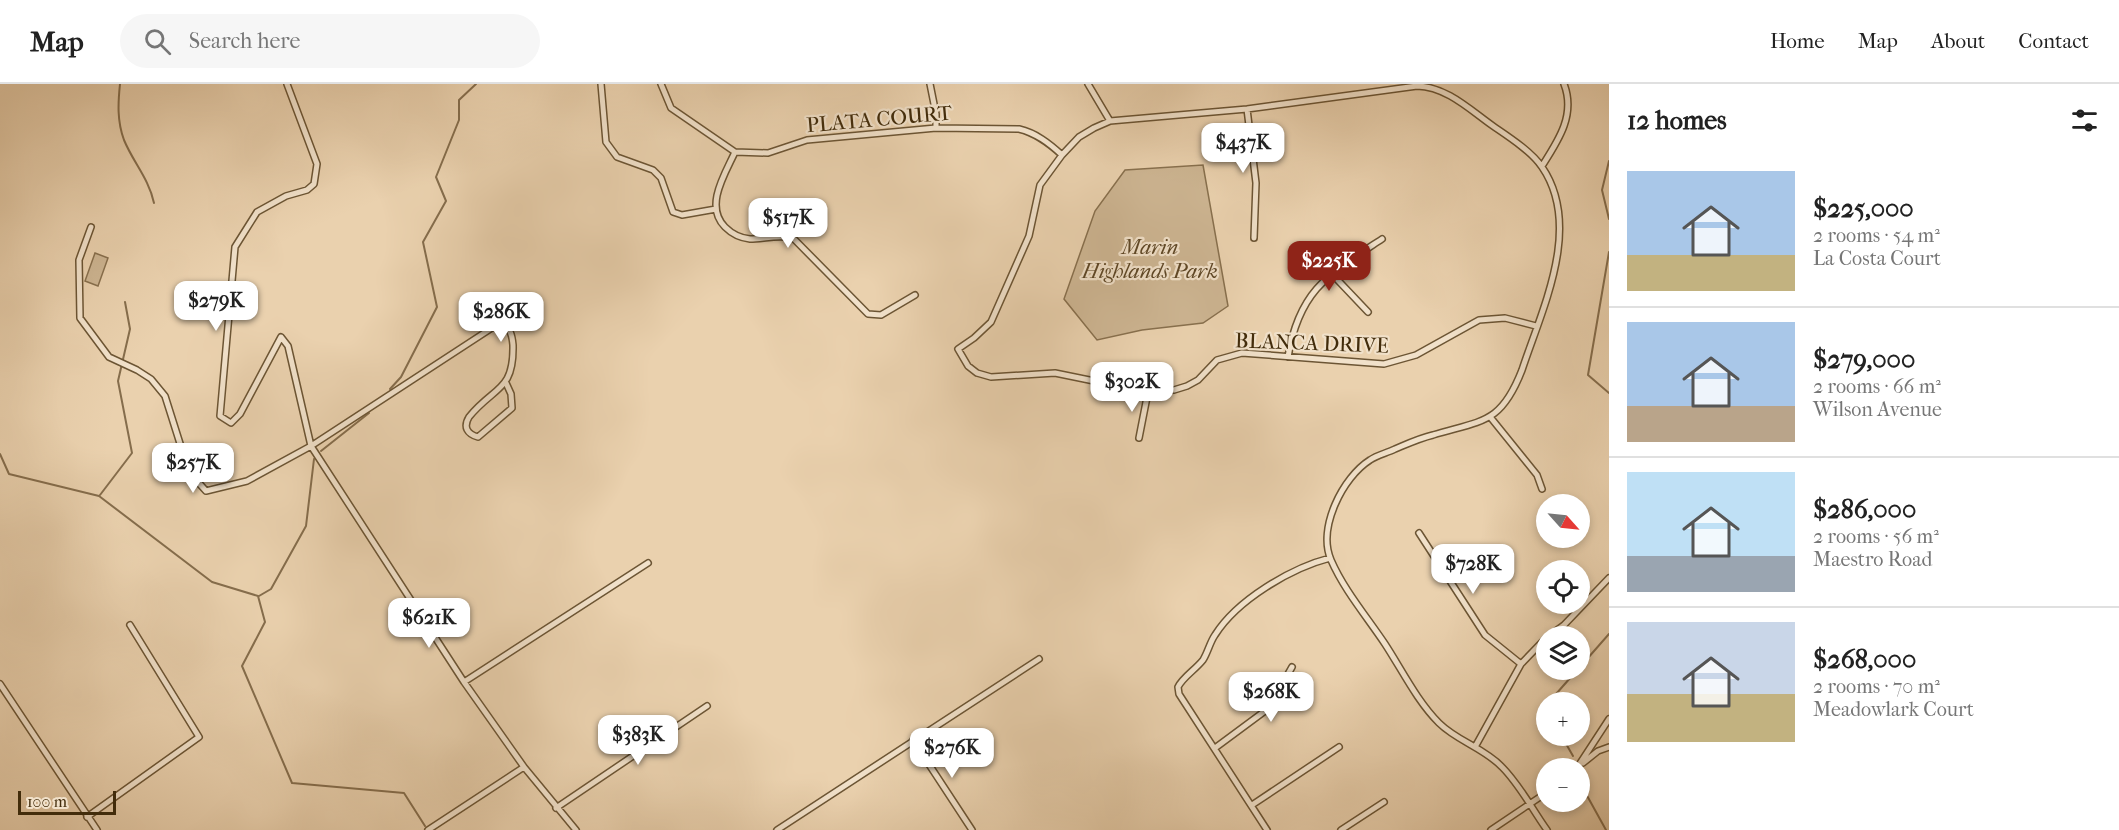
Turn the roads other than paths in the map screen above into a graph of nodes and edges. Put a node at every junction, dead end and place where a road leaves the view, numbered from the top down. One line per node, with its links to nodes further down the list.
1 (287, 84): 26 (street)
2 (602, 84): 13 (street)
3 (661, 84): 10 (street)
4 (930, 84): 9 (street)
5 (1088, 84): 8 (street)
6 (1564, 84): 12 (street)
7 (1247, 109): 8 (street); 12 (street); 15 (street)
8 (1110, 121): 11 (street)
9 (936, 128): 10 (street, PLATA COURT); 11 (street, PLATA COURT)
10 (735, 152): 13 (street)
11 (1062, 155): 23 (street, BLANCA DRIVE)
12 (1542, 166): 20 (street)
13 (716, 209): 18 (street)
14 (91, 227): 26 (street)
15 (1254, 238)
16 (1382, 239): 17 (street)
17 (1331, 273): 19 (street); 21 (street)
18 (915, 295)
19 (1368, 312)
20 (1536, 326): 21 (street, BLANCA DRIVE); 24 (street)
21 (1288, 357): 23 (street, BLANCA DRIVE)
22 (506, 383): 22 (street); 26 (street)
23 (1148, 392): 25 (street)
24 (1491, 418): 27 (street); 29 (street)
25 (1139, 438)
26 (311, 446): 38 (street)
27 (1542, 489)
28 (1419, 533): 36 (street)
29 (1330, 558): 44 (street); 46 (street)
30 (648, 563): 38 (street)
31 (1609, 578): 33 (street)
32 (130, 626): 55 (street)
33 (1563, 626)
34 (1536, 649): 36 (street)
35 (1039, 659): 42 (street)
36 (1521, 664): 44 (street)
37 (1292, 667): 46 (street)
38 (464, 682): 49 (street)
39 (0, 684): 55 (street)
40 (707, 706): 54 (street)
41 (1609, 719): 47 (street)
42 (913, 740): 59 (street); 60 (street)
43 (1339, 747): 52 (street)
44 (1475, 747): 53 (street)
45 (1609, 747): 48 (street)
46 (1215, 748): 52 (street)
47 (1584, 758)
48 (1590, 758)
49 (524, 767): 54 (street); 57 (street)
50 (1536, 800): 53 (street)
51 (1384, 802): 62 (street)
52 (1252, 805): 61 (street)
53 (1529, 805): 63 (street); 64 (street)
54 (556, 808): 58 (street)
55 (87, 817): 56 (street)
56 (97, 830)
57 (428, 830)
58 (576, 830)
59 (777, 830)
60 (972, 830)
61 (1268, 830)
62 (1341, 830)
63 (1491, 830)
64 (1546, 830)

